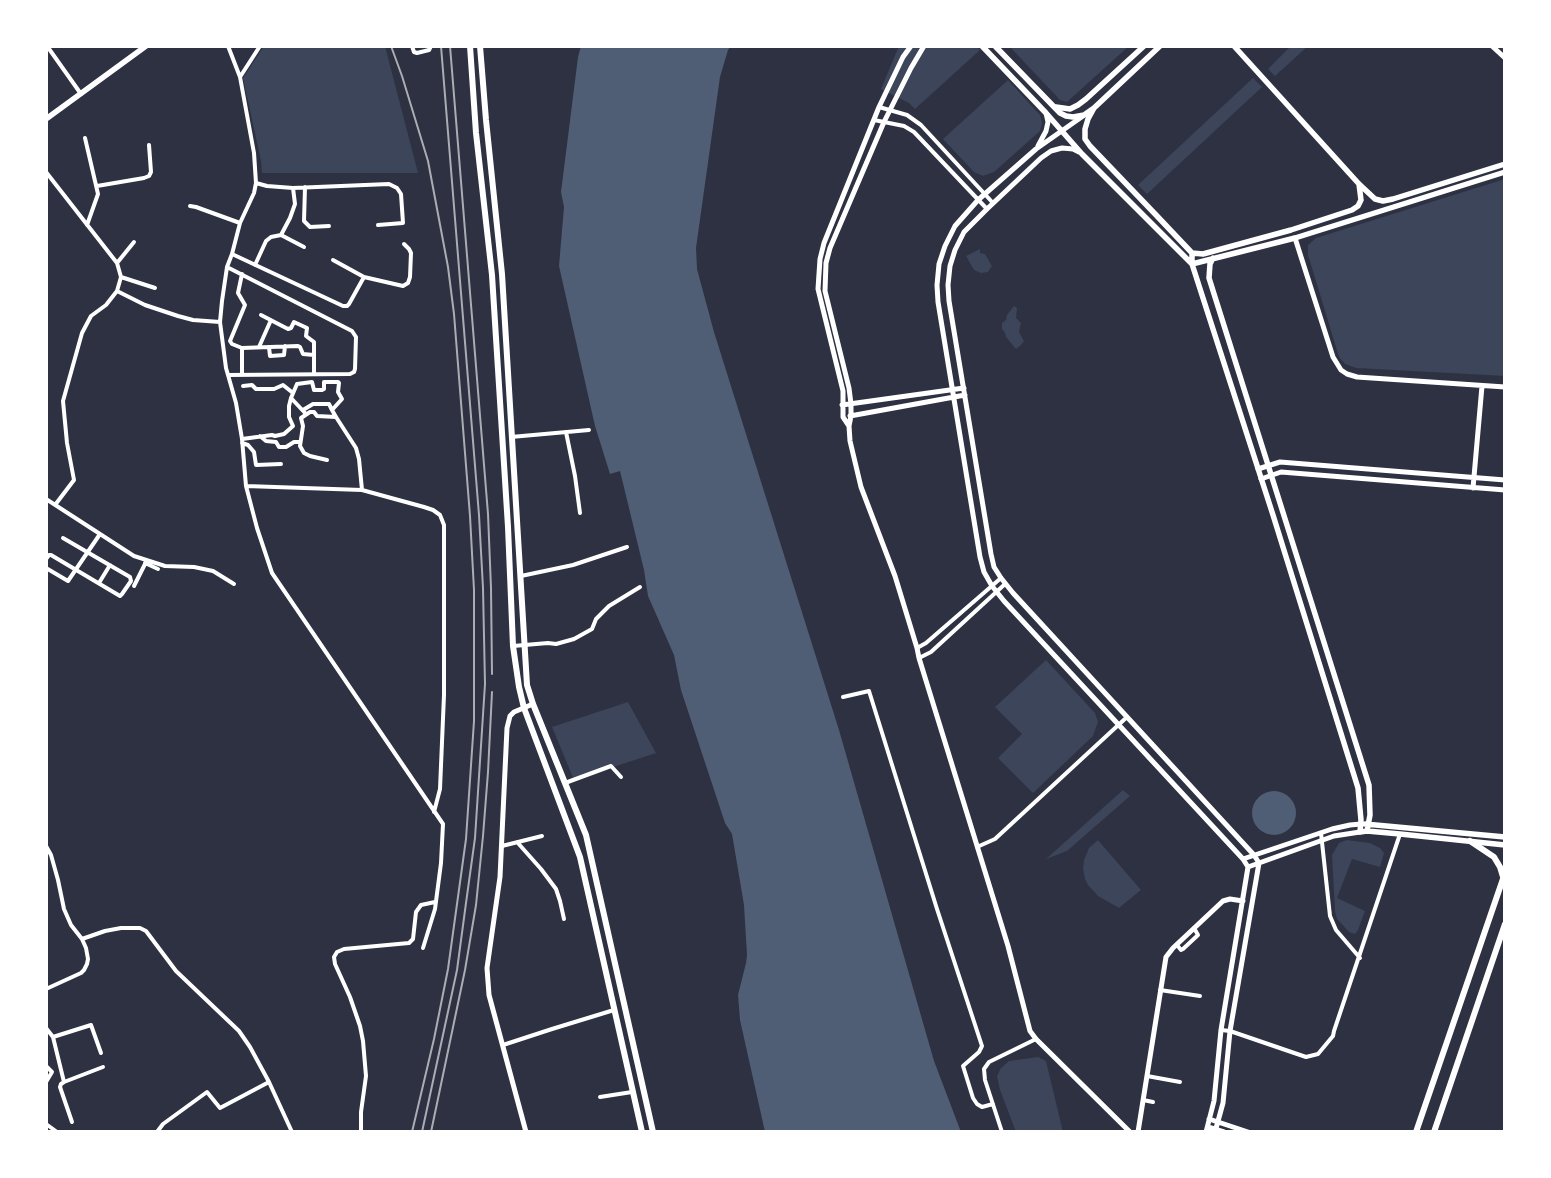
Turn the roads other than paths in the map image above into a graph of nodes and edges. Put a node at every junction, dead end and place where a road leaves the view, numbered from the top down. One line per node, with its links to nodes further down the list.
1 (47, 46): 19 (street)
2 (146, 46): 19 (main road)
3 (228, 46): 18 (street)
4 (260, 46): 18 (street)
5 (412, 46): 6 (street)
6 (430, 46)
7 (470, 46): 31 (main road)
8 (480, 46): 27 (main road)
9 (910, 46): 20 (street)
10 (924, 46): 23 (street)
11 (982, 46): 24 (main road)
12 (995, 46): 21 (main road)
13 (1144, 46): 21 (main road)
14 (1160, 46): 22 (main road)
15 (1234, 46): 40 (main road)
16 (1492, 46): 17 (street)
17 (1505, 58)
18 (240, 77): 39 (street)
19 (81, 94): 26 (main road)
20 (879, 107): 23 (street); 28 (street)
21 (1054, 107): 25 (main road)
22 (1094, 108): 25 (main road); 58 (main road)
23 (889, 110): 29 (street); 44 (street)
24 (1046, 113): 30 (main road); 34 (street)
25 (1084, 115): 30 (street)
26 (46, 119)
27 (486, 120): 31 (main road); 67 (main road)
28 (874, 120): 29 (street); 97 (street)
29 (884, 122): 45 (street); 96 (street)
30 (1062, 131): 34 (street); 35 (main road)
31 (476, 132): 68 (main road)
32 (85, 138): 41 (street)
33 (149, 145): 41 (street)
34 (1036, 149): 44 (street)
35 (1082, 154): 46 (street); 64 (main road)
36 (1505, 164): 40 (main road)
37 (46, 172): 50 (street)
38 (1505, 172): 54 (main road)
39 (256, 183): 42 (street); 49 (street)
40 (1359, 184): 58 (main road)
41 (97, 186): 50 (street)
42 (293, 188): 43 (street); 53 (street)
43 (304, 188): 51 (street); 52 (street)
44 (985, 195): 45 (street); 46 (street)
45 (978, 200): 48 (street); 74 (street)
46 (993, 203): 48 (street)
47 (190, 206): 49 (street)
48 (987, 209): 73 (street)
49 (240, 223): 59 (street)
50 (87, 225): 62 (street)
51 (378, 225)
52 (329, 226)
53 (281, 235): 57 (street); 63 (street)
54 (1295, 238): 60 (main road); 89 (street)
55 (134, 242): 62 (street)
56 (404, 244): 70 (street)
57 (304, 247)
58 (1192, 253): 64 (main road)
59 (232, 254): 63 (street); 65 (street)
60 (1213, 258): 64 (main road); 116 (main road)
61 (333, 260): 70 (street)
62 (117, 264): 69 (street)
63 (255, 264): 70 (street)
64 (1192, 264): 117 (main road)
65 (227, 267): 66 (street); 77 (street)
66 (242, 274): 81 (street); 85 (street)
67 (502, 274): 68 (main road); 83 (main road)
68 (492, 275): 84 (main road)
69 (121, 277): 71 (street); 72 (street)
70 (364, 278)
71 (155, 288)
72 (116, 291): 77 (street); 129 (street)
73 (951, 309): 74 (street); 91 (street)
74 (940, 311): 92 (street)
75 (261, 315): 76 (street)
76 (271, 320): 79 (street); 82 (street)
77 (220, 322): 86 (street)
78 (285, 346): 80 (street); 80 (street); 82 (street)
79 (259, 347): 80 (street); 81 (street)
80 (269, 347)
81 (242, 348): 87 (street)
82 (314, 355): 85 (street)
83 (507, 370): 84 (main road); 101 (main road)
84 (498, 372): 100 (main road)
85 (314, 374): 87 (street)
86 (228, 375): 87 (street); 112 (street)
87 (242, 375)
88 (243, 386): 94 (street)
89 (1482, 386): 90 (street); 119 (street)
90 (1505, 387)
91 (964, 388): 92 (street); 93 (street)
92 (953, 390): 95 (street); 96 (street)
93 (965, 395): 95 (street); 142 (street)
94 (292, 396): 98 (street); 99 (street); 106 (street)
95 (954, 397): 102 (street); 147 (street)
96 (851, 404): 97 (street); 102 (street)
97 (842, 405): 103 (street)
98 (332, 410): 99 (street); 105 (street)
99 (305, 412): 104 (street); 105 (street)
100 (501, 416): 101 (main road); 123 (main road)
101 (510, 416): 110 (main road)
102 (851, 416): 103 (street); 107 (street)
103 (843, 417): 107 (street)
104 (301, 418): 106 (street); 113 (street)
105 (336, 418): 126 (street)
106 (293, 426): 111 (street)
107 (849, 426): 152 (street)
108 (589, 430): 109 (street)
109 (566, 432): 110 (street); 130 (street)
110 (511, 437): 121 (main road)
111 (275, 439): 112 (street); 113 (street)
112 (242, 441): 115 (street); 124 (street)
113 (300, 442): 114 (street)
114 (327, 460)
115 (281, 464)
116 (1268, 466): 117 (street); 118 (main road); 119 (street)
117 (1258, 470): 120 (main road)
118 (1271, 475): 120 (street); 125 (street); 165 (main road)
119 (1474, 478): 122 (street); 125 (street)
120 (1261, 479): 164 (main road)
121 (514, 480): 123 (main road); 141 (main road)
122 (1505, 480)
123 (506, 481): 151 (main road)
124 (246, 486): 126 (street); 163 (street)
125 (1473, 488): 127 (street)
126 (362, 490): 163 (street)
127 (1505, 490)
128 (46, 499): 129 (street)
129 (56, 505): 131 (street)
130 (580, 513)
131 (100, 534): 134 (street); 136 (street)
132 (63, 538): 134 (street)
133 (627, 547): 141 (street)
134 (88, 552): 137 (street); 140 (street)
135 (46, 559): 140 (street)
136 (146, 562): 139 (street); 144 (street); 146 (street)
137 (110, 565): 143 (street); 143 (street)
138 (46, 568): 140 (street)
139 (158, 569)
140 (77, 570): 143 (street)
141 (521, 576): 150 (main road)
142 (1001, 578): 145 (street); 147 (street)
143 (99, 583)
144 (234, 584)
145 (1005, 584): 149 (street); 159 (street)
146 (134, 586)
147 (992, 586): 149 (street); 152 (street)
148 (640, 587): 150 (street)
149 (997, 592): 153 (street); 160 (street)
150 (525, 645): 151 (street); 154 (main road)
151 (513, 646): 155 (main road)
152 (918, 648): 153 (street)
153 (919, 658): 179 (street)
154 (527, 685): 155 (main road); 157 (main road)
155 (519, 687): 158 (main road)
156 (843, 697): 215 (street)
157 (533, 704): 158 (street); 162 (main road)
158 (524, 708): 178 (street); 196 (main road)
159 (1127, 717): 160 (street); 180 (street)
160 (1119, 724): 179 (street); 181 (street)
161 (621, 777): 162 (street)
162 (565, 783): 195 (main road)
163 (434, 812): 186 (street)
164 (1361, 824): 165 (main road); 168 (main road); 169 (street)
165 (1368, 824): 166 (main road); 167 (main road)
166 (1401, 826): 170 (street); 172 (main road)
167 (1367, 831): 168 (main road); 170 (main road)
168 (1360, 832): 173 (street)
169 (1321, 833): 173 (street); 180 (street)
170 (1400, 834): 174 (main road); 191 (street)
171 (542, 836): 175 (street)
172 (1505, 838)
173 (1322, 840): 182 (street); 191 (street)
174 (1470, 841): 176 (main road); 184 (main road)
175 (517, 842): 178 (street); 187 (street)
176 (1505, 845)
177 (46, 846): 189 (street)
178 (502, 846): 202 (street)
179 (977, 846): 201 (street)
180 (1254, 855): 181 (street); 182 (street)
181 (1243, 859): 183 (street)
182 (1259, 863): 183 (street); 199 (street)
183 (1248, 867): 185 (street)
184 (1504, 875): 234 (main road)
185 (1243, 901): 193 (street); 198 (street)
186 (435, 902): 190 (street); 225 (street)
187 (564, 919)
188 (1505, 924): 235 (main road)
189 (82, 939): 192 (street); 209 (street)
190 (423, 948)
191 (1360, 958): 199 (street)
192 (46, 988)
193 (1160, 990): 194 (street); 206 (street)
194 (1200, 996)
195 (626, 1006): 196 (main road); 228 (main road)
196 (614, 1010): 202 (street); 211 (main road)
197 (46, 1028): 200 (street)
198 (1220, 1030): 199 (street); 216 (street)
199 (1230, 1031): 218 (street)
200 (53, 1037): 203 (street); 208 (street)
201 (1036, 1039): 215 (street); 230 (street)
202 (503, 1045): 226 (street)
203 (101, 1053)
204 (46, 1066): 207 (street)
205 (103, 1067): 208 (street)
206 (1147, 1076): 210 (street); 213 (street)
207 (46, 1082)
208 (64, 1082): 217 (street)
209 (269, 1082): 223 (street); 224 (street)
210 (1180, 1082)
211 (632, 1092): 212 (street); 227 (main road)
212 (600, 1097)
213 (1143, 1100): 214 (street); 231 (street)
214 (1152, 1102)
215 (993, 1104): 229 (street)
216 (1209, 1119): 218 (street); 220 (street)
217 (72, 1122)
218 (1218, 1122): 221 (street); 233 (street)
219 (46, 1124): 222 (street)
220 (1207, 1129): 221 (street)
221 (1216, 1130): 232 (street)
222 (56, 1132)
223 (157, 1132)
224 (292, 1132)
225 (361, 1132)
226 (526, 1132)
227 (642, 1132)
228 (653, 1132)
229 (1002, 1132)
230 (1130, 1132)
231 (1138, 1132)
232 (1224, 1132)
233 (1248, 1132)
234 (1416, 1132)
235 (1434, 1132)

